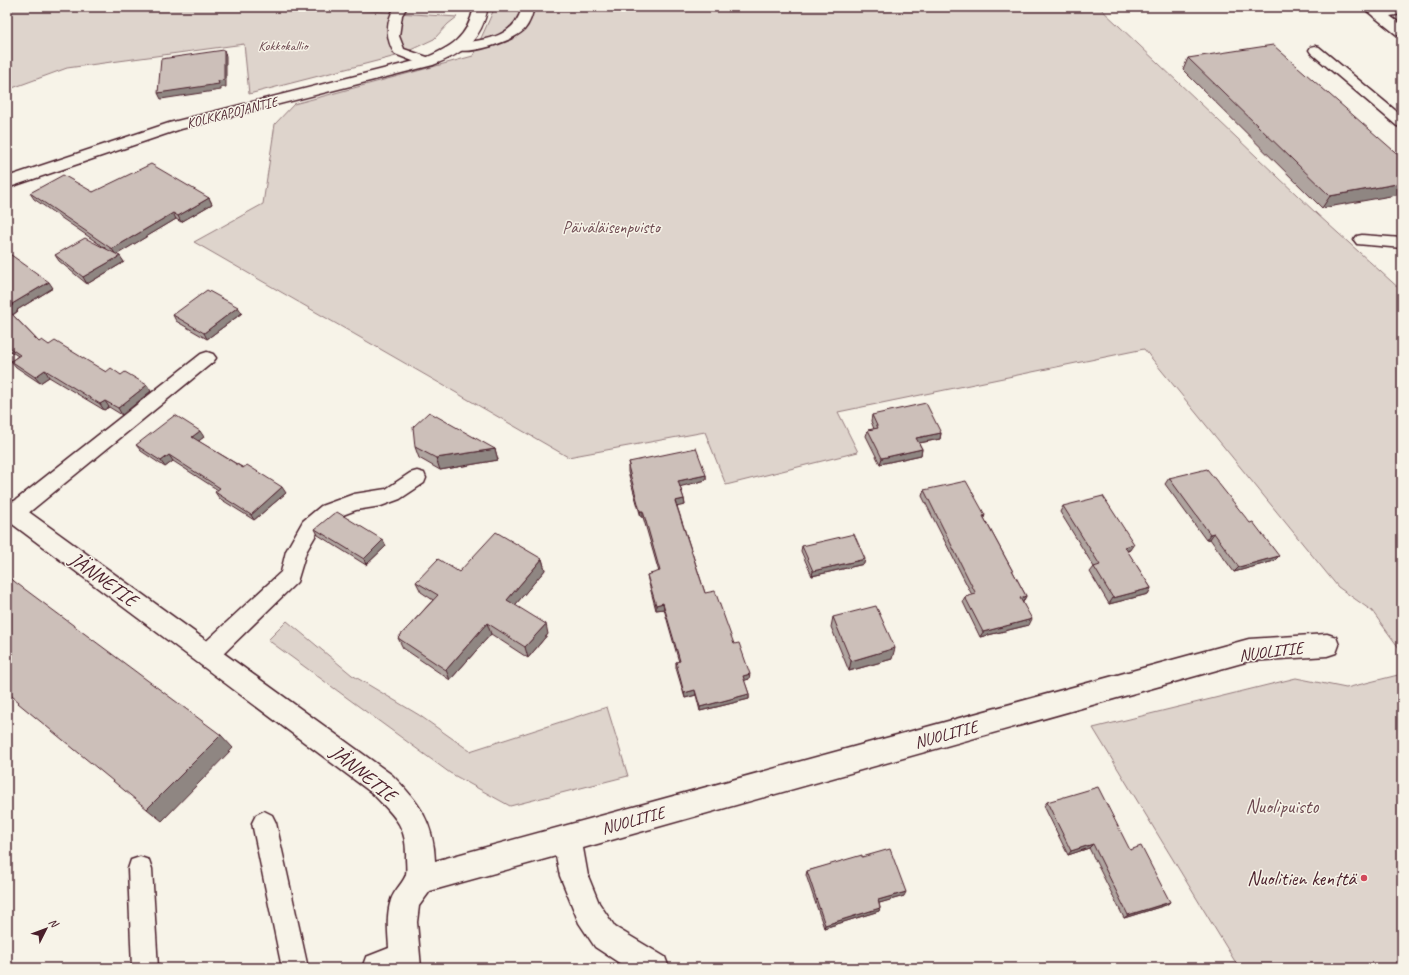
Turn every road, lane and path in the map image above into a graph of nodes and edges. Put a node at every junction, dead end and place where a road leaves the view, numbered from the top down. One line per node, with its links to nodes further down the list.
1 (401, 7): 9 (lane)
2 (481, 7): 7 (street)
3 (528, 7): 7 (lane)
4 (1400, 7): 5 (lane)
5 (1373, 10): 6 (street)
6 (1402, 32)
7 (460, 47): 9 (street, KOLKKAPOJANTIE)
8 (1316, 50): 10 (lane)
9 (428, 62): 11 (street, KOLKKAPOJANTIE)
10 (1402, 123)
11 (7, 183)
12 (1362, 240): 13 (lane)
13 (1402, 243)
14 (207, 358): 16 (lane)
15 (417, 478): 18 (lane)
16 (10, 510): 18 (street, JÄNNETIE)
17 (1327, 645): 20 (street, NUOLITIE)
18 (207, 655): 22 (street, JÄNNETIE)
19 (264, 823): 25 (lane)
20 (567, 839): 22 (street); 27 (street)
21 (140, 869): 24 (lane)
22 (420, 879): 23 (street)
23 (406, 962): 26 (street)
24 (145, 968)
25 (295, 968)
26 (377, 968)
27 (654, 968)

